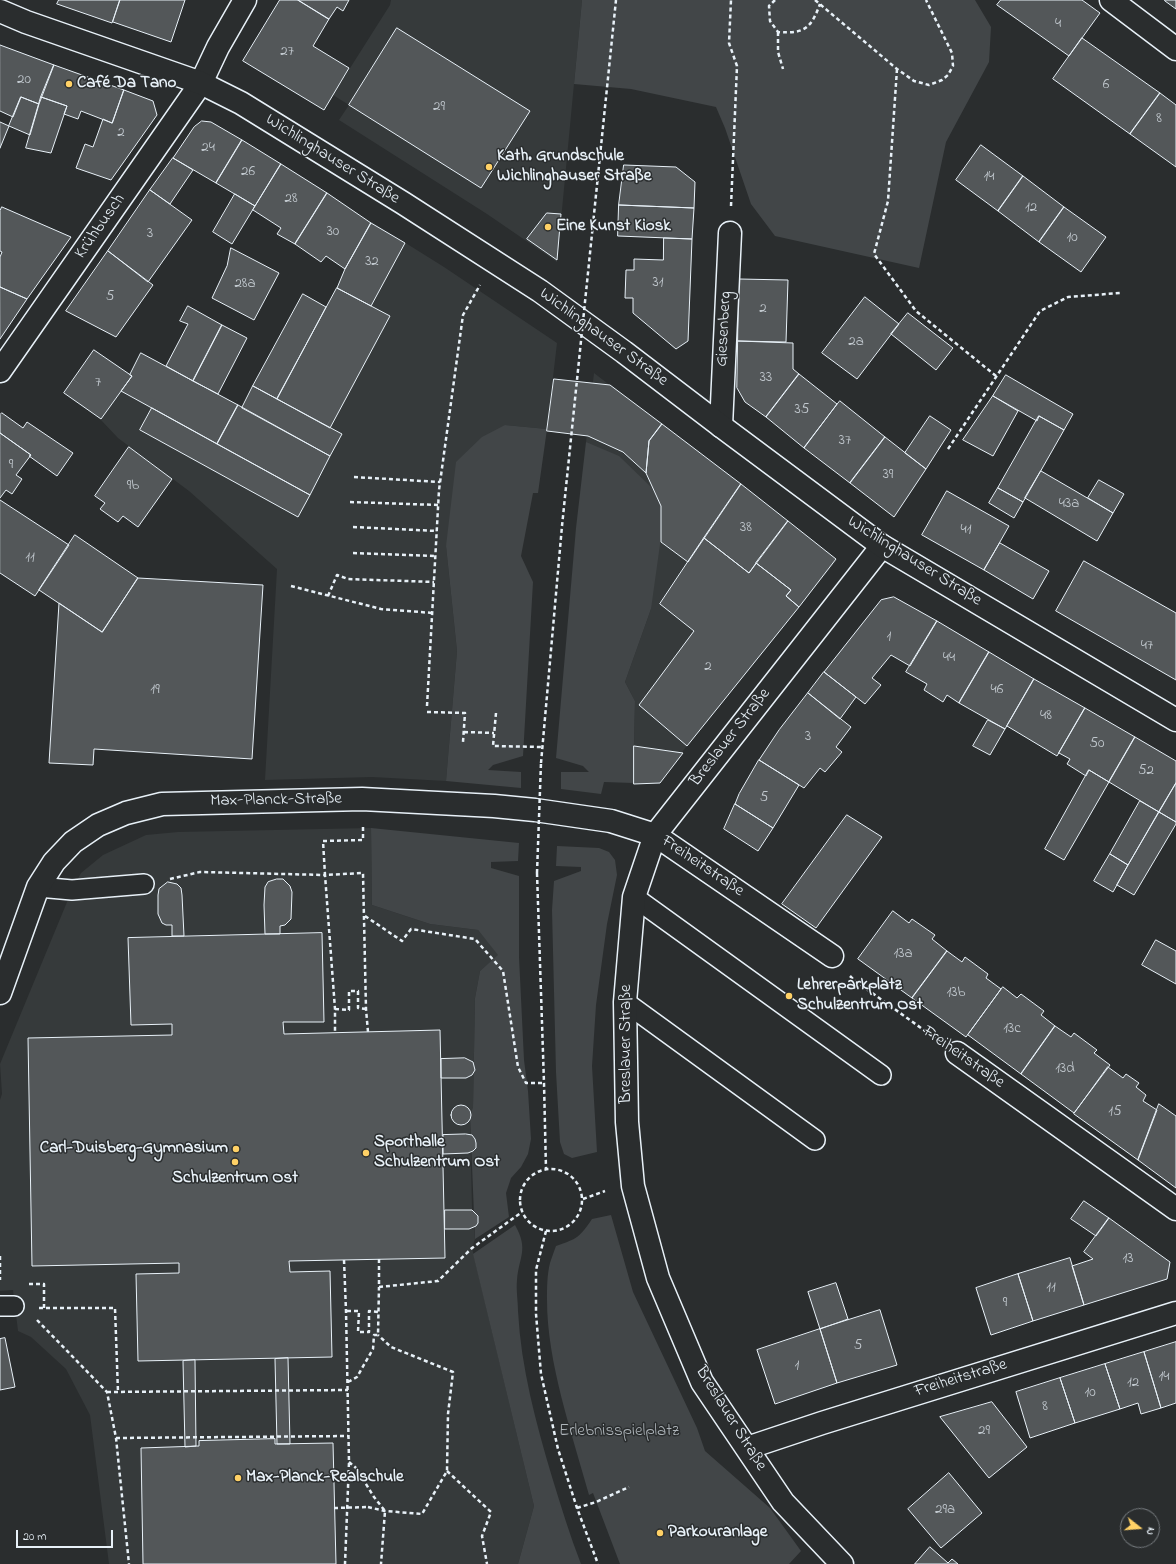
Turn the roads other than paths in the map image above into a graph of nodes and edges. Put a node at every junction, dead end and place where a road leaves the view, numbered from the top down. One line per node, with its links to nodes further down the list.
1 (245, 0): 5 (street, Krühbusch)
2 (1111, 0): 4 (street)
3 (0, 11): 5 (street, Wichlinghauser Straße)
4 (1176, 49)
5 (201, 83): 7 (street, Krühbusch); 8 (street, Wichlinghauser Straße)
6 (730, 233): 8 (street, Giesenberg)
7 (0, 371)
8 (720, 426): 9 (street, Wichlinghauser Straße)
9 (882, 546): 10 (street, Wichlinghauser Straße); 11 (street, Breslauer Straße)
10 (1176, 720)
11 (655, 835): 13 (street, Max-Planck-Straße); 14 (street, Breslauer Straße); 15 (street, Freiheitstraße)
12 (144, 884): 13 (lane)
13 (38, 887): 16 (street, Max-Planck-Straße)
14 (634, 897): 17 (street, Breslauer Straße); 19 (lane)
15 (832, 956)
16 (0, 993)
17 (625, 1002): 20 (lane); 23 (street, Breslauer Straße)
18 (956, 1053): 21 (street, Freiheitstraße)
19 (881, 1075)
20 (815, 1140)
21 (1176, 1209)
22 (1176, 1313): 23 (street, Freiheitstraße)
23 (747, 1448): 24 (street, Breslauer Straße)
24 (842, 1564)

